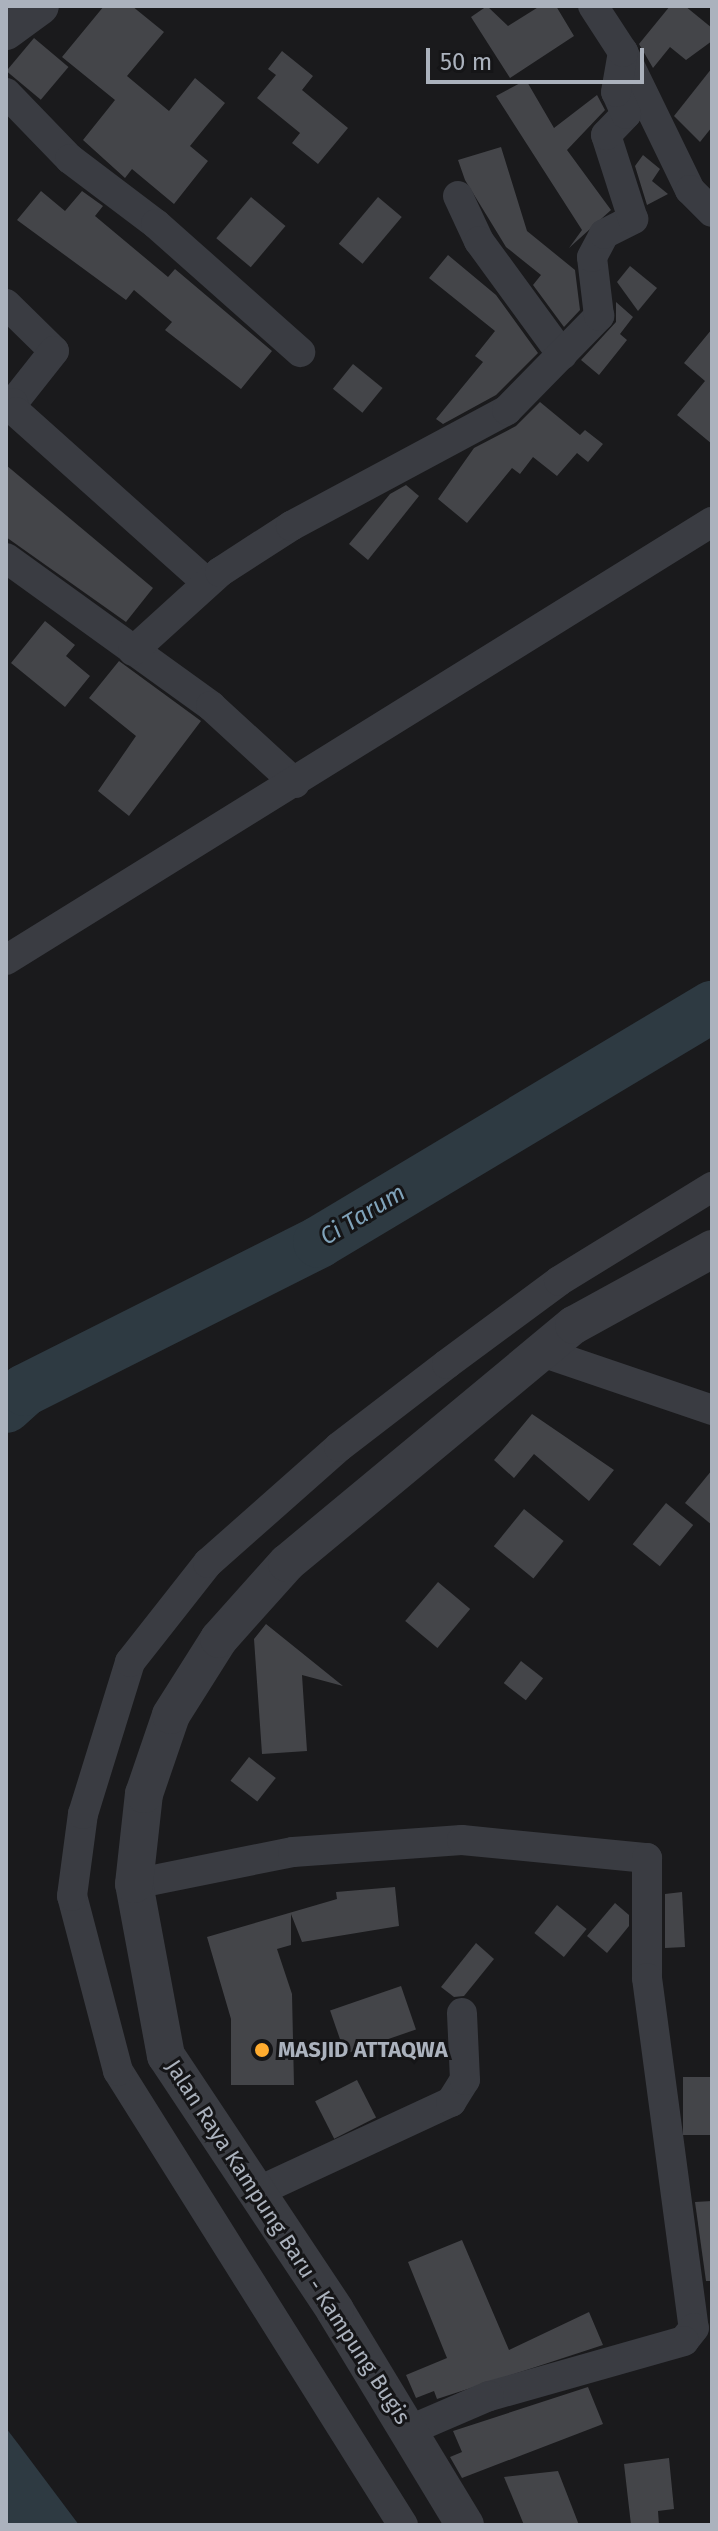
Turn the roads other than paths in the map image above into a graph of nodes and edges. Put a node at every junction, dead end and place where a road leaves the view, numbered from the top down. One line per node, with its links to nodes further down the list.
1 (40, 6): 3 (street)
2 (593, 6): 4 (street)
3 (6, 31)
4 (623, 52): 7 (street); 10 (street)
5 (6, 93): 9 (street)
6 (458, 196): 10 (street)
7 (712, 212)
8 (6, 304): 13 (street)
9 (300, 352)
10 (562, 355): 13 (street)
11 (712, 522): 15 (street)
12 (6, 558): 14 (street)
13 (207, 583): 14 (street)
14 (133, 651): 15 (street)
15 (295, 783): 16 (street)
16 (6, 960)
17 (712, 1187): 25 (street)
18 (712, 1249): 19 (street, Jalan Raya Kampung Baru - Kampung Bugis)
19 (542, 1352): 20 (street); 21 (street, Jalan Raya Kampung Baru - Kampung Bugis)
20 (712, 1410)
21 (134, 1884): 23 (street, Jalan Raya Kampung Baru - Kampung Bugis); 24 (street)
22 (462, 2013): 23 (street)
23 (259, 2191): 24 (street, Jalan Raya Kampung Baru - Kampung Bugis)
24 (410, 2430): 26 (street, Jalan Raya Kampung Baru - Kampung Bugis)
25 (403, 2525)
26 (465, 2525)

